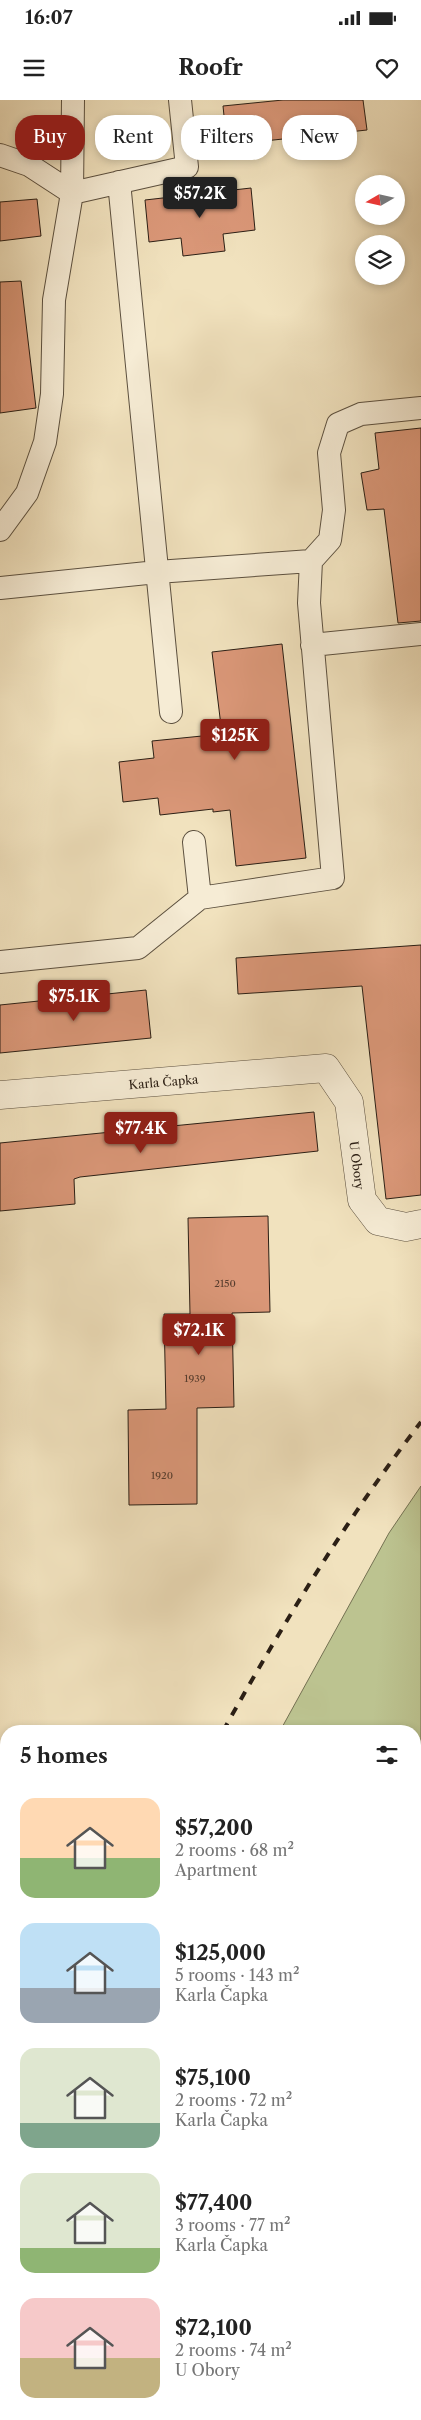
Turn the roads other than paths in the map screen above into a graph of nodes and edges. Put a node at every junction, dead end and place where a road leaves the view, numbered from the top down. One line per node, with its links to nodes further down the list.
1 (73, 100): 5 (lane)
2 (180, 100): 4 (lane)
3 (0, 155): 5 (lane)
4 (118, 182): 5 (lane); 9 (lane)
5 (72, 193): 7 (lane)
6 (421, 408): 8 (lane)
7 (0, 530)
8 (311, 561): 9 (lane); 12 (lane)
9 (157, 572): 10 (lane); 13 (lane)
10 (0, 588)
11 (421, 634): 12 (lane)
12 (312, 645): 15 (lane)
13 (171, 712)
14 (194, 842): 15 (lane)
15 (200, 898): 16 (lane)
16 (0, 962)
17 (326, 1068): 18 (street, Karla Čapka); 19 (street, U Obory)
18 (0, 1095)
19 (421, 1224)

